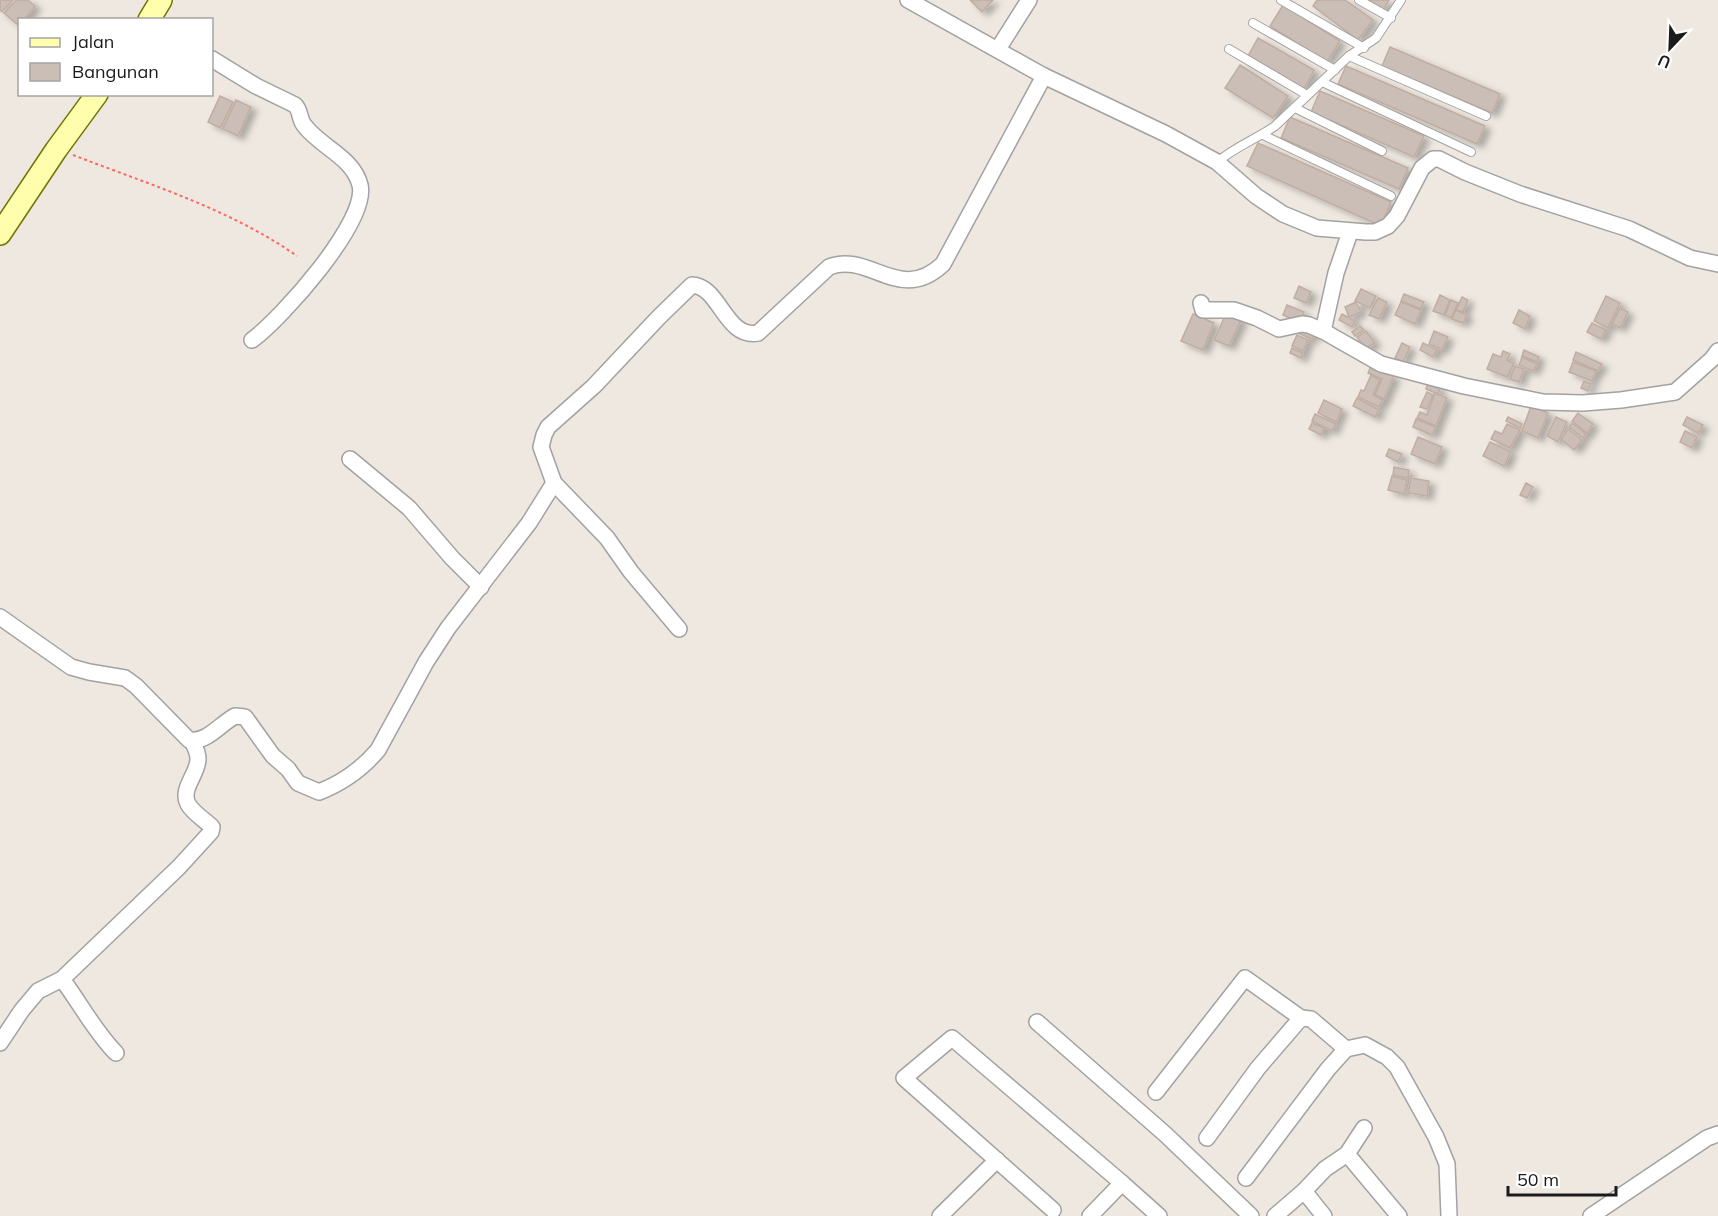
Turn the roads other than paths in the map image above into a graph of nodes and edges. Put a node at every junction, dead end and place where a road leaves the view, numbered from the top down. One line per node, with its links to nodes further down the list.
1 (908, 0): 9 (street)
2 (1281, 0): 8 (lane)
3 (1359, 0): 6 (lane)
4 (1401, 0): 6 (lane)
5 (1025, 1): 9 (street)
6 (1391, 18): 8 (lane)
7 (1253, 23): 13 (lane)
8 (1364, 48): 11 (lane)
9 (998, 49): 14 (street)
10 (1228, 49): 16 (lane)
11 (1349, 56): 13 (lane); 19 (lane)
12 (213, 60): 30 (street)
13 (1335, 70): 15 (lane)
14 (1044, 76): 23 (street); 33 (street)
15 (1322, 82): 16 (lane); 22 (lane)
16 (1307, 95): 18 (lane)
17 (96, 96): 26 (street)
18 (1295, 108): 20 (lane); 21 (lane)
19 (1486, 116)
20 (1263, 135): 23 (lane); 24 (lane)
21 (1382, 151)
22 (1471, 152)
23 (1217, 162): 25 (street)
24 (1391, 196)
25 (1350, 232): 27 (street); 29 (street)
26 (0, 234)
27 (1718, 264)
28 (1201, 303): 29 (street)
29 (1323, 331): 31 (street)
30 (252, 340)
31 (1716, 357)
32 (350, 459): 34 (street)
33 (554, 483): 34 (street); 36 (street)
34 (481, 587): 37 (street)
35 (0, 617): 37 (street)
36 (679, 629)
37 (192, 741): 38 (street)
38 (62, 979): 41 (street); 43 (street)
39 (1301, 1017): 42 (street); 44 (street); 47 (street)
40 (1037, 1022): 57 (street)
41 (0, 1043)
42 (1346, 1049): 50 (street); 61 (street)
43 (116, 1053)
44 (1156, 1092)
45 (1364, 1128): 48 (street)
46 (1718, 1134): 62 (street)
47 (1207, 1138)
48 (1347, 1154): 52 (street); 60 (street)
49 (997, 1160): 51 (street); 53 (street); 54 (street)
50 (1246, 1178)
51 (1122, 1183): 55 (street); 56 (street)
52 (1304, 1191): 58 (street); 59 (street)
53 (1053, 1210)
54 (940, 1216)
55 (1090, 1216)
56 (1159, 1216)
57 (1251, 1216)
58 (1275, 1216)
59 (1324, 1216)
60 (1399, 1216)
61 (1449, 1216)
62 (1591, 1216)

